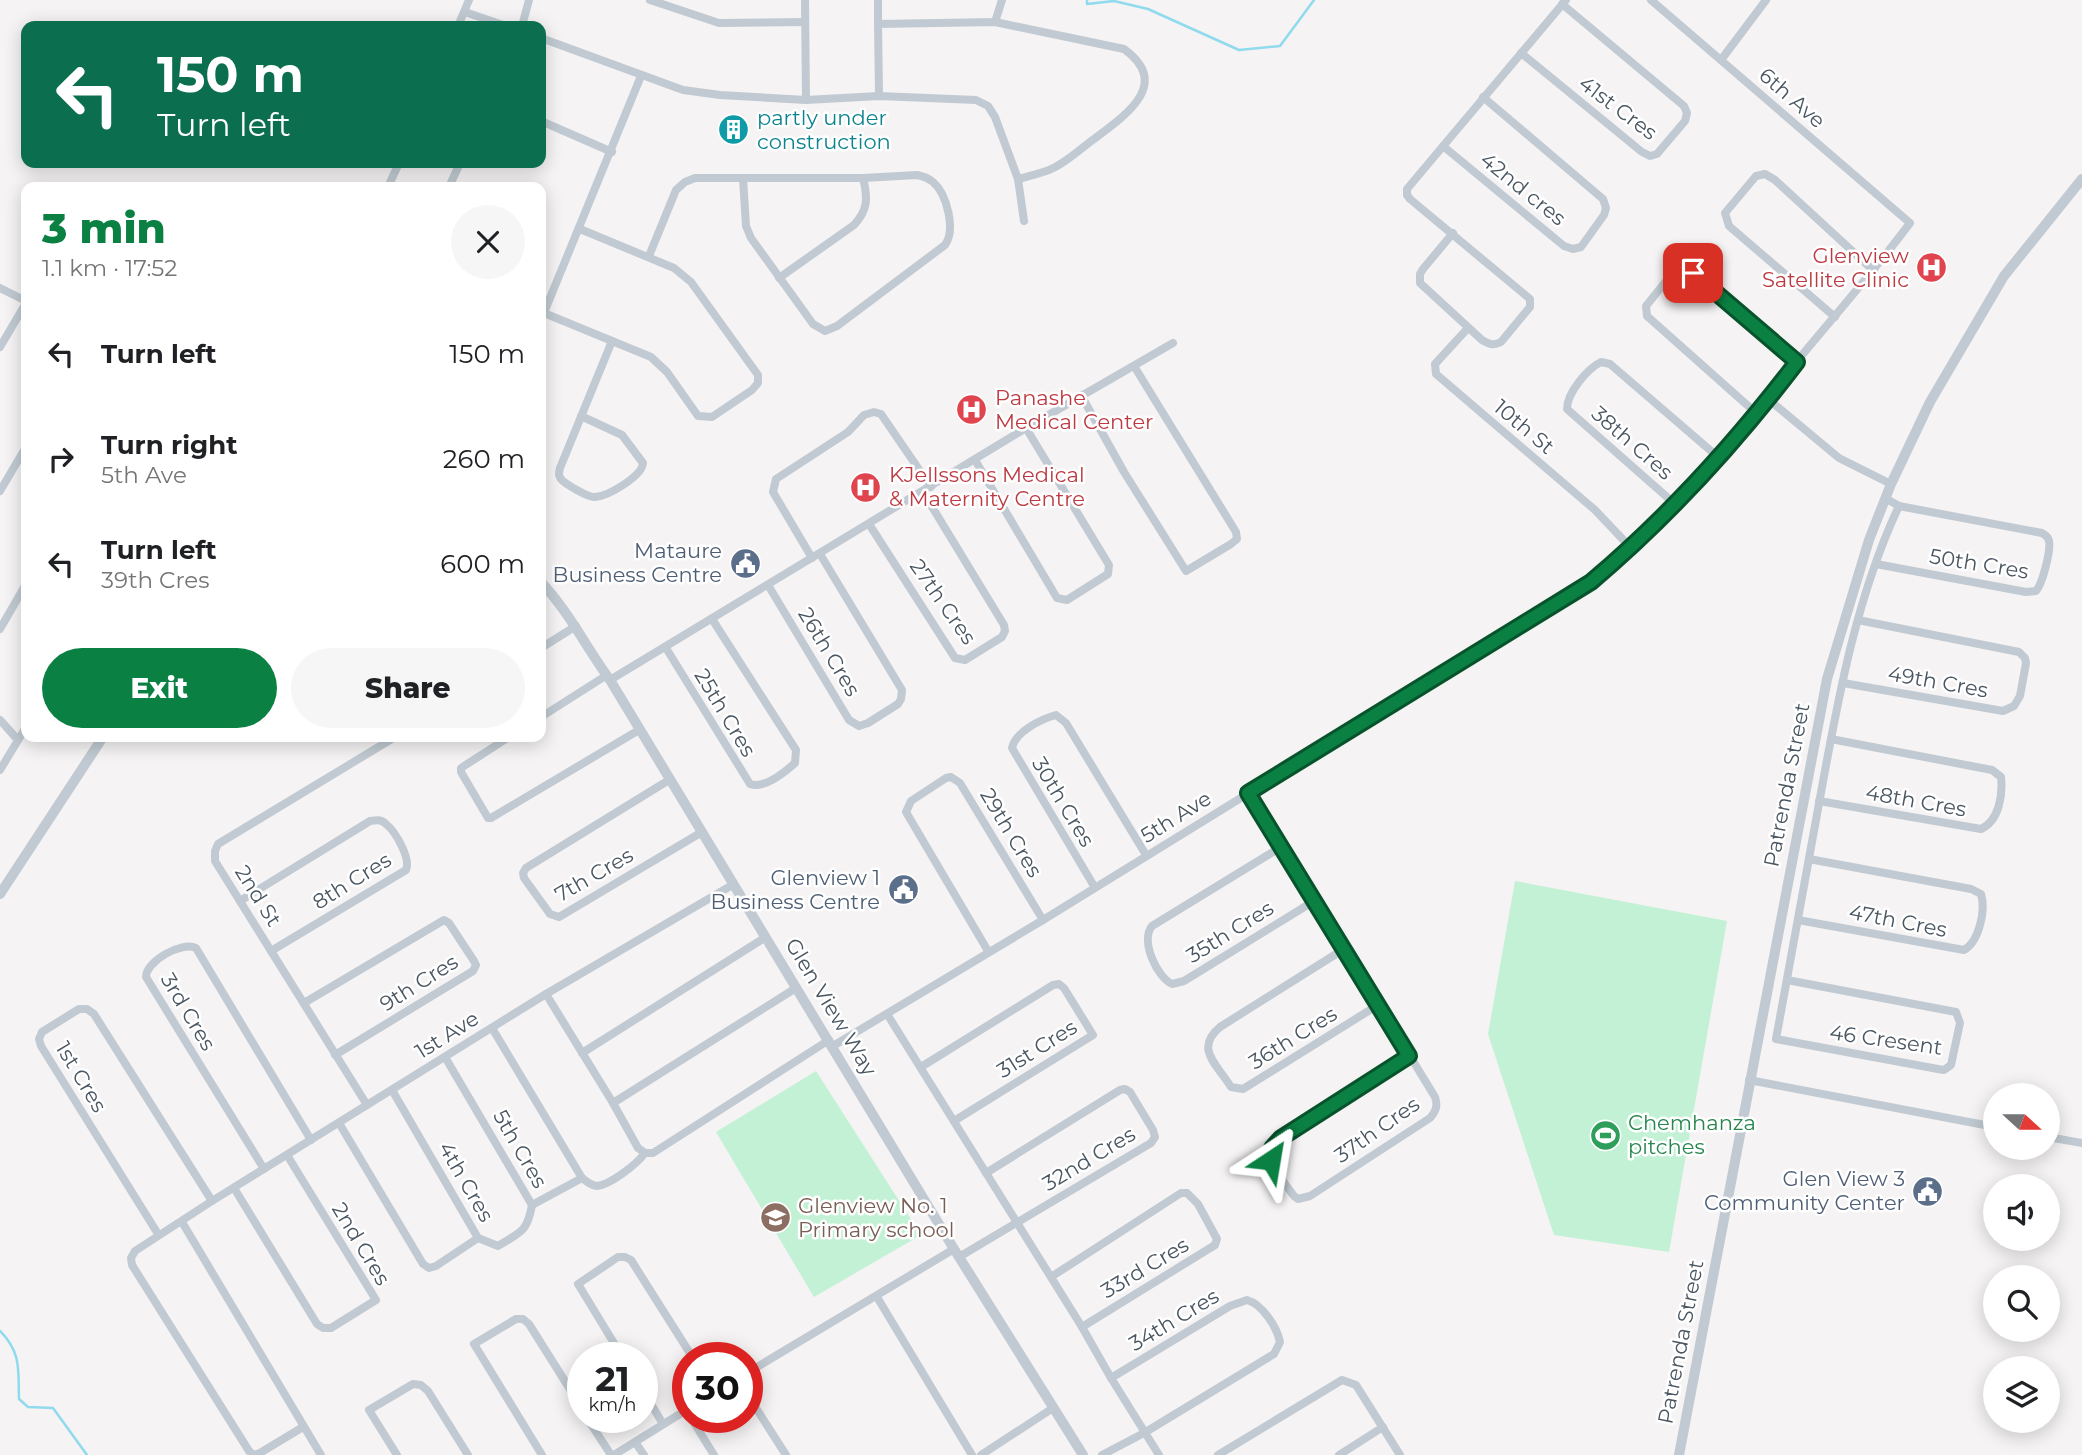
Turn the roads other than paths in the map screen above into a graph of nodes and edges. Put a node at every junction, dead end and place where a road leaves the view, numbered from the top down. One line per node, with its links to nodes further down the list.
1 (469, 0): 10 (street)
2 (529, 0): 13 (street)
3 (650, 0): 14 (street)
4 (805, 0): 14 (street)
5 (878, 0): 16 (street)
6 (1002, 0): 15 (street)
7 (1651, 0): 19 (street, 6th Ave)
8 (1766, 0): 19 (street)
9 (1564, 2): 18 (street); 18 (street, 41st Cres)
10 (465, 12): 11 (street); 12 (street)
11 (460, 21)
12 (491, 21)
13 (523, 21)
14 (804, 22): 23 (street)
15 (995, 22): 16 (street); 29 (street)
16 (878, 24): 21 (street)
17 (546, 40): 20 (street)
18 (1521, 53): 22 (street)
19 (1721, 60): 32 (street, 6th Ave)
20 (641, 76): 23 (street); 26 (street)
21 (879, 96): 23 (street); 29 (street)
22 (1483, 97): 25 (street); 25 (street, 42nd cres)
23 (806, 100)
24 (546, 123): 26 (street)
25 (1443, 146): 34 (street)
26 (612, 152): 33 (street)
27 (743, 178): 28 (street); 35 (street); 37 (street)
28 (863, 178): 37 (street); 37 (street)
29 (1018, 179): 31 (street)
30 (2082, 179): 58 (street, Patrenda Street)
31 (1024, 221)
32 (1910, 223): 36 (street, 5th Ave)
33 (580, 229): 35 (street); 40 (street)
34 (1453, 233): 44 (street); 44 (street)
35 (649, 256): 45 (street)
36 (1874, 271): 43 (street, 5th Ave); 43 (street)
37 (779, 278)
38 (0, 288): 39 (street)
39 (21, 299)
40 (546, 307)
41 (21, 311): 47 (street)
42 (546, 317): 45 (street)
43 (1835, 317): 48 (street, 5th Ave)
44 (1468, 328): 65 (street, 10th St)
45 (612, 341): 53 (street)
46 (1173, 343): 49 (street)
47 (0, 347)
48 (1797, 362): 51 (street, 5th Ave); 52 (street)
49 (1134, 366): 50 (street); 50 (street)
50 (1081, 395): 54 (street)
51 (1768, 399): 52 (street, 5th Ave); 58 (street)
52 (1756, 413): 56 (street, 5th Ave)
53 (581, 416): 53 (street)
54 (1026, 428): 57 (street); 57 (street)
55 (21, 455): 60 (street)
56 (1718, 457): 62 (street, 5th Ave); 62 (street, 38th Cres)
57 (975, 460): 59 (street)
58 (1891, 484): 61 (street, Patrenda Street)
59 (927, 489): 64 (street); 64 (street, 27th Cres); 66 (street, 27th Cres)
60 (0, 491)
61 (1885, 498): 63 (street); 120 (street, Patrenda Street)
62 (1676, 505): 65 (street, 5th Ave)
63 (1899, 506): 67 (street); 67 (street, 50th Cres)
64 (869, 524): 66 (street)
65 (1631, 548): 90 (street, 5th Ave)
66 (816, 556): 68 (street); 68 (street, 26th Cres)
67 (1876, 564): 72 (street)
68 (768, 585): 71 (street)
69 (546, 587): 73 (street, Glen View Way)
70 (21, 593): 74 (street)
71 (712, 619): 76 (street); 76 (street, 25th Cres)
72 (1858, 620): 78 (street); 78 (street, 49th Cres)
73 (576, 626): 75 (street); 77 (street, Glen View Way)
74 (0, 629)
75 (546, 645)
76 (666, 648): 77 (street)
77 (609, 678): 79 (street); 81 (street, Glen View Way)
78 (1843, 683): 83 (street)
79 (546, 714)
80 (0, 720): 84 (street)
81 (639, 730): 87 (street); 89 (street, Glen View Way)
82 (21, 735): 84 (street)
83 (1831, 739): 91 (street); 91 (street, 48th Cres)
84 (18, 740): 88 (street)
85 (100, 742): 98 (street)
86 (387, 742): 99 (street, 2nd St)
87 (501, 742)
88 (0, 770)
89 (668, 780): 92 (street, Glen View Way); 92 (street, 7th Cres)
90 (1248, 793): 93 (street); 94 (street, 5th Ave)
91 (1819, 801): 95 (street)
92 (702, 832): 96 (street, Glen View Way)
93 (1281, 847): 100 (street); 100 (street, 35th Cres)
94 (1146, 855): 97 (street, 5th Ave); 97 (street, 30th Cres)
95 (1809, 859): 102 (street); 102 (street, 47th Cres)
96 (734, 884): 103 (street, Glen View Way); 109 (street, 1st Ave)
97 (1094, 886): 101 (street, 5th Ave)
98 (0, 894)
99 (240, 901): 105 (street, 2nd St); 105 (street, 8th Cres)
100 (1314, 901): 104 (street)
101 (1043, 920): 106 (street, 5th Ave); 106 (street, 29th Cres)
102 (1798, 920): 107 (street)
103 (766, 937): 108 (street, Glen View Way); 115 (street)
104 (1344, 949): 111 (street); 111 (street, 36th Cres)
105 (271, 951): 110 (street, 2nd St)
106 (988, 951): 112 (street, 5th Ave)
107 (1787, 980): 107 (street, 46 Cresent)
108 (796, 988): 114 (street, Glen View Way); 122 (street)
109 (546, 995): 113 (street, 1st Ave); 115 (street)
110 (304, 1003): 116 (street, 2nd St); 116 (street, 9th Cres)
111 (1378, 1005): 117 (street)
112 (887, 1014): 114 (street, 5th Ave); 119 (street)
113 (492, 1028): 118 (street, 1st Ave); 134 (street, 5th Cres)
114 (831, 1043): 130 (street, 5th Ave); 142 (street, Glen View Way)
115 (582, 1053): 122 (street)
116 (335, 1055): 123 (street, 2nd St)
117 (1409, 1056): 117 (street, 37th Cres)
118 (445, 1057): 121 (street, 1st Ave); 137 (street, 5th Cres)
119 (922, 1067): 124 (street); 124 (street, 31st Cres)
120 (1749, 1080): 126 (street); 178 (street, Patrenda Street)
121 (392, 1090): 123 (street, 1st Ave); 141 (street, 4th Cres)
122 (613, 1103): 130 (street)
123 (367, 1105): 125 (street, 1st Ave)
124 (954, 1121): 133 (street)
125 (338, 1123): 128 (street, 1st Ave); 141 (street, 4th Cres)
126 (1983, 1125)
127 (2060, 1139): 129 (street)
128 (311, 1140): 131 (street, 1st Ave); 132 (street, 3rd Cres)
129 (2082, 1143)
130 (649, 1153): 134 (street, 5th Ave)
131 (287, 1156): 132 (street, 1st Ave); 135 (street, 2nd Cres)
132 (264, 1169): 135 (street, 1st Ave)
133 (986, 1173): 139 (street); 139 (street, 32nd Cres)
134 (582, 1178): 137 (street, 5th Cres)
135 (234, 1188): 136 (street, 1st Ave)
136 (212, 1201): 138 (street, 1st Ave); 140 (street, 1st Cres)
137 (532, 1205): 141 (street)
138 (182, 1222): 140 (street, 1st Ave); 156 (street)
139 (1017, 1224): 142 (street, 32nd Cres); 143 (street)
140 (158, 1234): 156 (street, 1st Ave)
141 (478, 1238)
142 (956, 1253): 144 (street, 32nd Cres); 151 (street, Glen View Way)
143 (1051, 1277): 145 (street); 145 (street, 33rd Cres)
144 (877, 1297): 148 (street, 32nd Cres); 170 (street)
145 (1082, 1327): 149 (street)
146 (613, 1342): 147 (street)
147 (683, 1342)
148 (763, 1364)
149 (1111, 1378): 160 (street); 160 (street, 34th Cres)
150 (567, 1385): 165 (street)
151 (1053, 1408): 171 (street); 172 (street, Glen View Way)
152 (658, 1416): 155 (street)
153 (763, 1419): 169 (street)
154 (672, 1420): 155 (street)
155 (663, 1424): 161 (street)
156 (303, 1427): 162 (street)
157 (1384, 1427): 175 (street); 176 (street); 177 (street)
158 (597, 1433): 166 (street)
159 (701, 1433): 168 (street)
160 (1144, 1433): 173 (street); 174 (street)
161 (635, 1442): 166 (street); 167 (street)
162 (321, 1455)
163 (397, 1455): 164 (street)
164 (468, 1455)
165 (542, 1455)
166 (612, 1455)
167 (644, 1455)
168 (714, 1455)
169 (786, 1455)
170 (972, 1455)
171 (981, 1455)
172 (1083, 1455)
173 (1102, 1455)
174 (1159, 1455)
175 (1218, 1455)
176 (1339, 1455)
177 (1400, 1455)
178 (1679, 1455)

